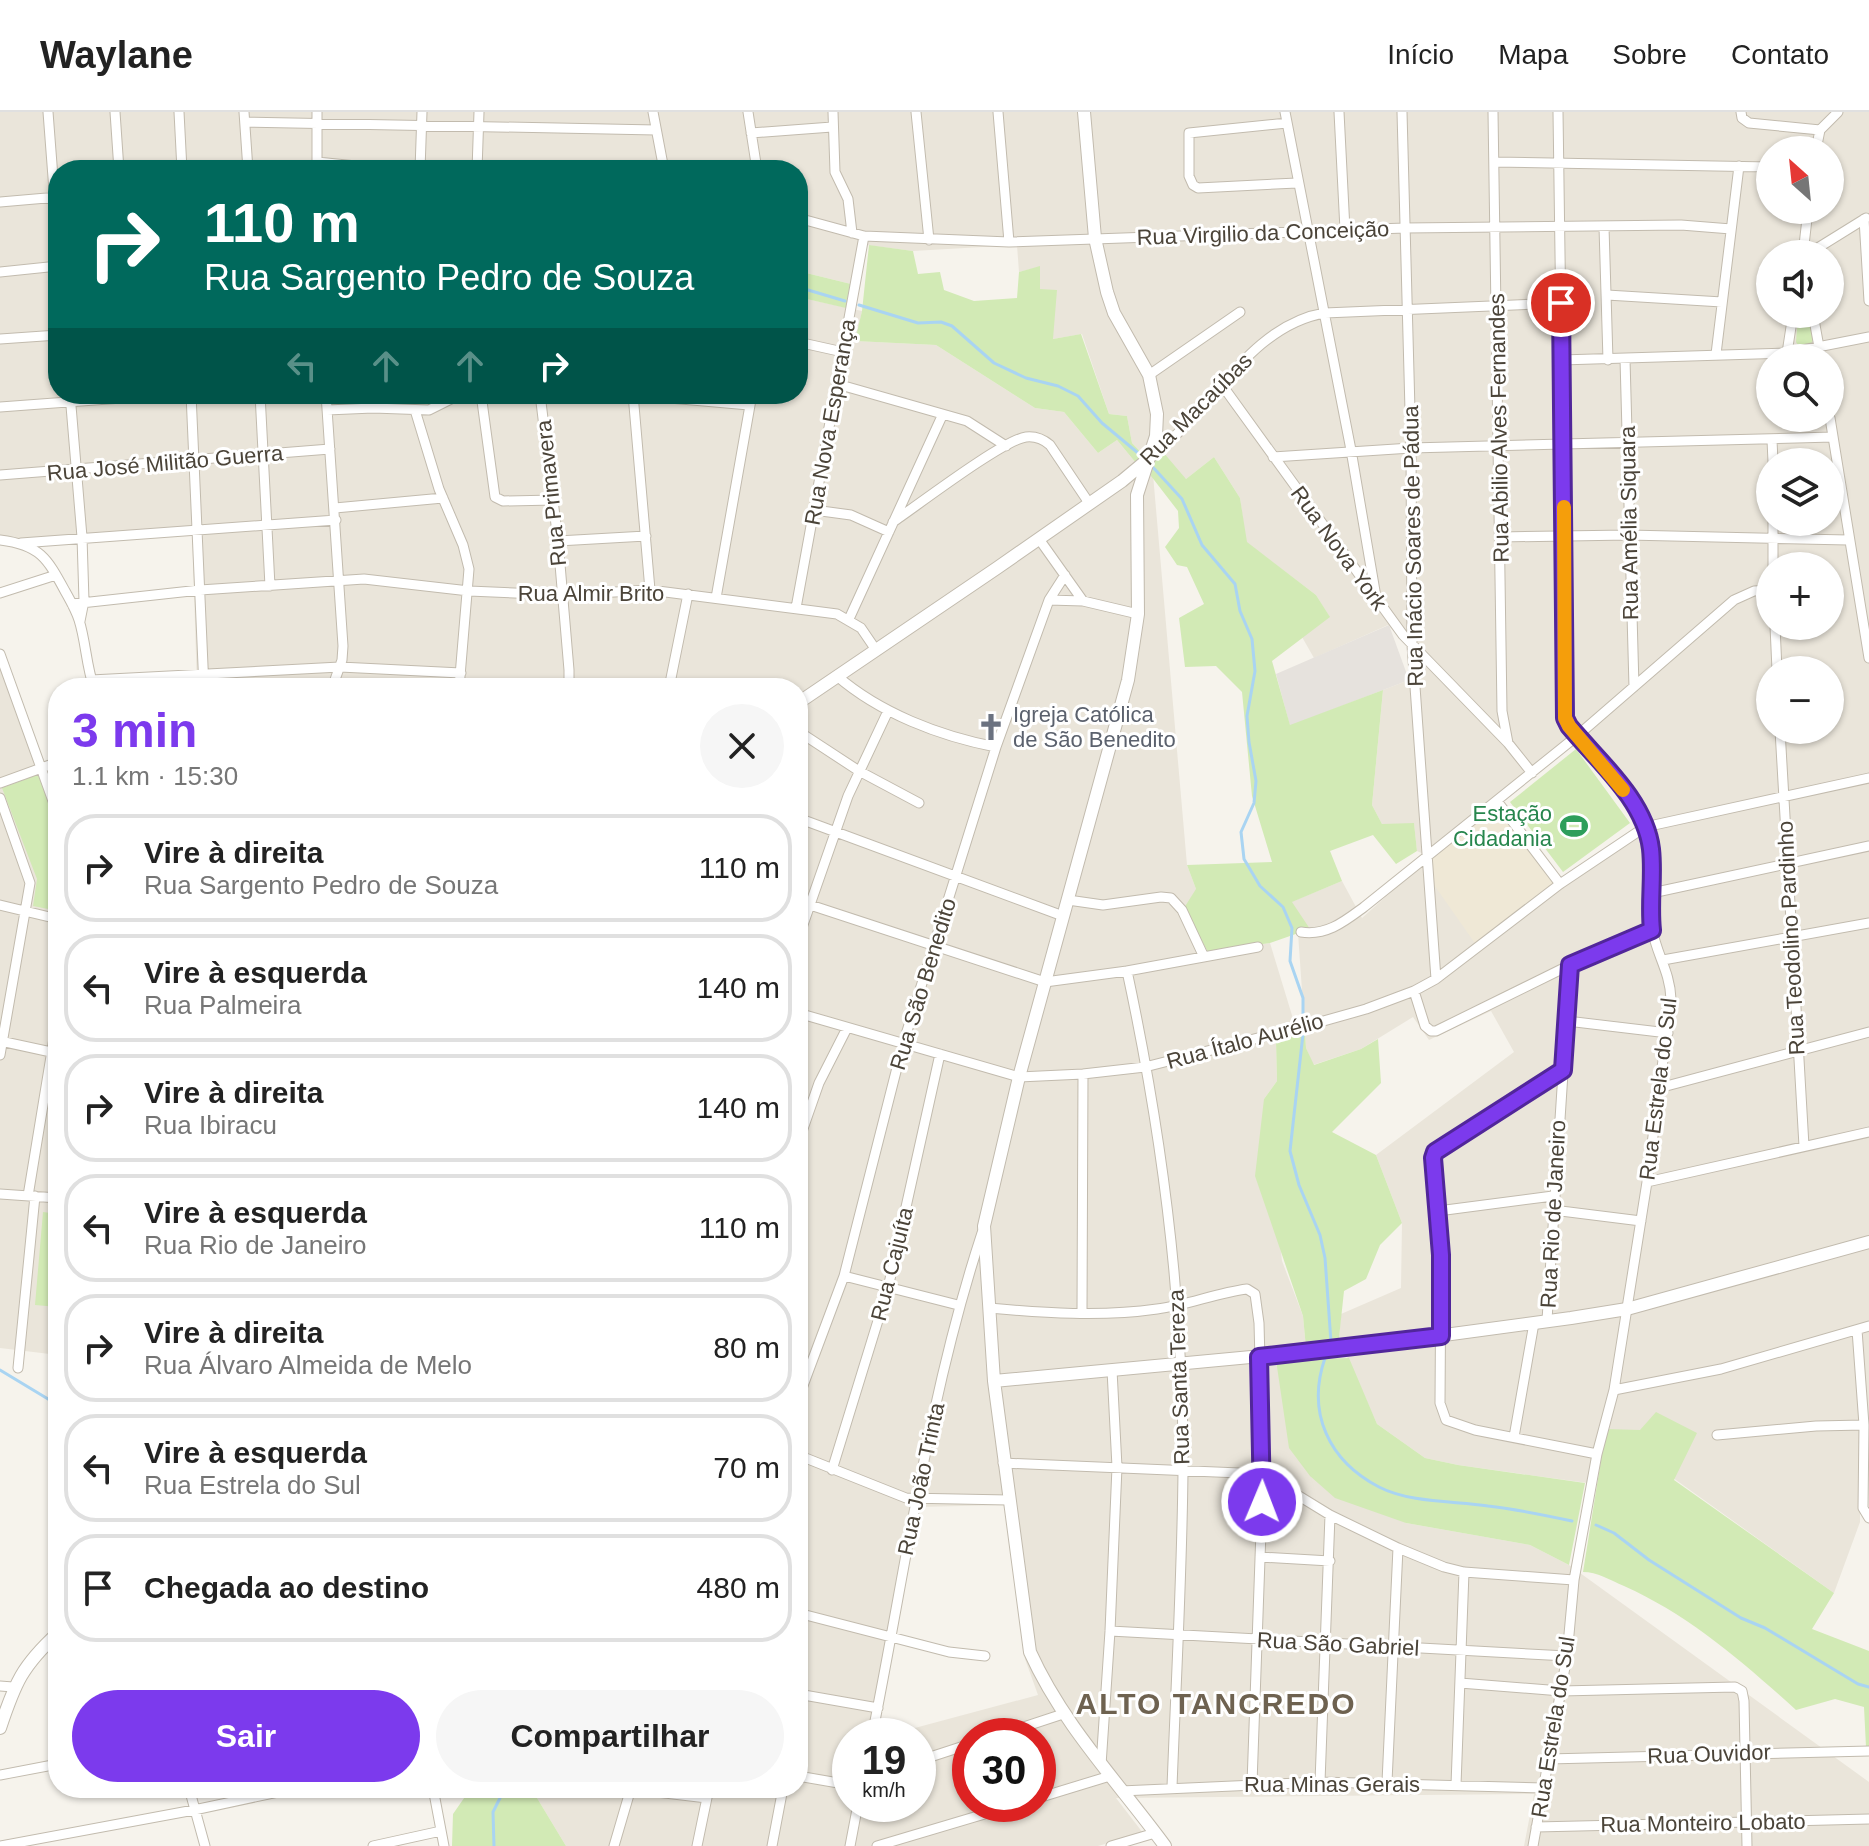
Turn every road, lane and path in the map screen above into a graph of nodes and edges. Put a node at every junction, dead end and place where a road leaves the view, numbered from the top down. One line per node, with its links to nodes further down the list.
1 (48, 112): 30 (street)
2 (115, 112): 31 (street)
3 (179, 112): 32 (street)
4 (317, 112): 22 (street)
5 (422, 112): 23 (street)
6 (479, 112): 25 (street)
7 (653, 112): 26 (street)
8 (748, 112): 28 (street)
9 (833, 112): 24 (street)
10 (916, 112): 58 (street)
11 (998, 112): 60 (street)
12 (1084, 112): 57 (street)
13 (1285, 112): 21 (street)
14 (1339, 112): 53 (street)
15 (1402, 112): 50 (street, Rua Inácio Soares de Pádua)
16 (1493, 112): 39 (street, Rua Abilio Alves Fernandes)
17 (1558, 112): 40 (street, Rua Estrela do Sul)
18 (1741, 112): 27 (street)
19 (1838, 112): 27 (street)
20 (245, 117): 22 (street); 33 (street)
21 (1287, 123): 43 (street); 43 (street)
22 (317, 125): 23 (street); 34 (street)
23 (421, 127): 25 (street); 35 (street)
24 (832, 127): 28 (street); 55 (street)
25 (478, 128): 26 (street); 36 (street)
26 (656, 130): 37 (street)
27 (1820, 130): 29 (street)
28 (751, 133): 38 (street)
29 (1819, 136)
30 (53, 160)
31 (118, 160)
32 (181, 160)
33 (247, 160)
34 (317, 160)
35 (420, 160)
36 (477, 160)
37 (662, 160)
38 (755, 160)
39 (1494, 162): 40 (street); 48 (street, Rua Abilio Alves Fernandes)
40 (1559, 163): 41 (street); 51 (street, Rua Estrela do Sul)
41 (1739, 166): 42 (street); 52 (street)
42 (1756, 167)
43 (1297, 183): 54 (street)
44 (48, 198): 45 (street)
45 (0, 202)
46 (1866, 218): 59 (street); 64 (street)
47 (808, 221): 55 (street, Rua Virgilio da Conceição)
48 (1496, 227): 50 (street, Rua Virgilio da Conceição); 51 (street, Rua Virgilio da Conceição); 67 (street, Rua Abilio Alves Fernandes)
49 (1604, 227): 51 (street, Rua Virgilio da Conceição); 52 (street, Rua Virgilio da Conceição); 63 (street)
50 (1405, 228): 53 (street, Rua Virgilio da Conceição); 68 (street, Rua Inácio Soares de Pádua)
51 (1560, 228): 66 (street, Rua Estrela do Sul)
52 (1731, 229): 65 (street)
53 (1345, 230): 54 (street, Rua Virgilio da Conceição)
54 (1308, 231): 57 (street, Rua Virgilio da Conceição); 70 (street)
55 (852, 233): 56 (street, Rua Virgilio da Conceição)
56 (864, 236): 58 (street, Rua Virgilio da Conceição); 76 (street, Rua Nova Esperança)
57 (1095, 238): 60 (street, Rua Virgilio da Conceição); 82 (street)
58 (929, 240): 60 (street, Rua Virgilio da Conceição)
59 (1829, 240)
60 (1009, 242)
61 (48, 267): 62 (street)
62 (0, 272)
63 (1607, 295): 65 (street); 81 (street)
64 (1869, 301)
65 (1722, 302): 78 (street)
66 (1561, 303): 67 (street, Rua Macaúbas); 80 (street, Rua Estrela do Sul)
67 (1497, 306): 68 (street, Rua Macaúbas); 106 (street, Rua Abilio Alves Fernandes)
68 (1407, 309): 70 (street, Rua Macaúbas); 107 (street, Rua Inácio Soares de Pádua)
69 (1240, 312): 82 (street, Rua Macaúbas)
70 (1325, 313): 84 (street, Rua Macaúbas); 110 (street)
71 (48, 336): 73 (street)
72 (1869, 337): 75 (street)
73 (0, 339)
74 (808, 344): 76 (street)
75 (1834, 344)
76 (843, 352): 83 (street, Rua Nova Esperança)
77 (1756, 353): 78 (street)
78 (1716, 354): 79 (street)
79 (1625, 359): 81 (street); 103 (street, Rua Amélia Siquara)
80 (1561, 360): 81 (street); 104 (street, Rua Estrela do Sul)
81 (1608, 360)
82 (1149, 375): 113 (street)
83 (837, 384): 99 (street); 123 (street, Rua Nova Esperança)
84 (1222, 385): 112 (street, Rua Nova York); 113 (street, Rua Macaúbas)
85 (48, 401): 96 (street)
86 (72, 404): 115 (street)
87 (192, 404): 114 (street)
88 (261, 404): 111 (street)
89 (327, 404): 97 (street)
90 (444, 404): 98 (street)
91 (482, 404): 119 (street)
92 (541, 404): 119 (street, Rua Primavera)
93 (631, 404): 129 (street)
94 (737, 404): 95 (street)
95 (749, 405): 151 (street)
96 (0, 407)
97 (327, 410): 98 (street); 109 (street)
98 (415, 410): 118 (street)
99 (942, 416): 105 (street); 126 (street)
100 (1832, 432): 101 (street)
101 (1833, 437): 102 (street); 136 (street)
102 (1772, 440): 103 (street); 108 (street)
103 (1626, 441): 104 (street); 128 (street, Rua Amélia Siquara)
104 (1562, 444): 106 (street); 130 (street, Rua Estrela do Sul)
105 (1006, 446): 120 (street); 126 (street)
106 (1498, 447): 107 (street); 132 (street, Rua Abilio Alves Fernandes)
107 (1411, 448): 110 (street); 162 (street, Rua Inácio Soares de Pádua)
108 (1772, 448)
109 (330, 449): 111 (street, Rua José Militão Guerra); 122 (street)
110 (1351, 450): 112 (street); 155 (street)
111 (264, 455): 114 (street, Rua José Militão Guerra); 125 (street)
112 (1273, 457): 155 (street, Rua Nova York)
113 (1148, 459): 117 (street, Rua Macaúbas); 121 (street)
114 (195, 460): 115 (street, Rua José Militão Guerra); 127 (street)
115 (77, 470): 116 (street, Rua José Militão Guerra); 131 (street)
116 (0, 475)
117 (1110, 489): 120 (street, Rua Macaúbas); 121 (street)
118 (443, 498): 122 (street); 146 (street)
119 (554, 500): 137 (street, Rua Primavera)
120 (1089, 503): 134 (street, Rua Macaúbas)
121 (1136, 503): 158 (street)
122 (335, 508): 124 (street)
123 (814, 510): 126 (street); 157 (street, Rua Nova Esperança)
124 (336, 520): 125 (street); 142 (street)
125 (267, 524): 127 (street); 143 (street)
126 (891, 527): 160 (street)
127 (198, 528): 131 (street); 144 (street)
128 (1628, 535): 130 (street); 133 (street); 177 (street, Rua Amélia Siquara)
129 (646, 536): 137 (street); 145 (street)
130 (1564, 536): 132 (street); 180 (street, Rua Estrela do Sul)
131 (82, 537): 138 (street); 153 (street)
132 (1500, 537): 182 (street, Rua Abilio Alves Fernandes)
133 (1773, 537): 136 (street); 139 (street)
134 (1039, 539): 141 (street); 163 (street, Rua Macaúbas)
135 (0, 540): 138 (street)
136 (1848, 540): 159 (street)
137 (558, 541): 150 (street, Rua Primavera)
138 (21, 543): 140 (street)
139 (1773, 552)
140 (56, 575): 148 (street); 156 (street)
141 (1065, 575): 152 (street, Rua São Benedito); 154 (street)
142 (339, 581): 143 (street, Rua Almir Brito); 146 (street, Rua Almir Brito); 166 (street)
143 (270, 586): 144 (street, Rua Almir Brito)
144 (200, 590): 153 (street, Rua Almir Brito); 167 (street)
145 (650, 590): 149 (street, Rua Almir Brito); 150 (street, Rua Almir Brito)
146 (469, 591): 150 (street, Rua Almir Brito); 168 (street)
147 (1756, 591): 177 (street)
148 (0, 593)
149 (688, 594): 151 (street, Rua Almir Brito); 176 (street)
150 (562, 595): 175 (street, Rua Primavera)
151 (716, 598): 157 (street, Rua Almir Brito)
152 (1049, 600): 154 (street); 184 (street, Rua São Benedito)
153 (84, 601): 156 (street, Rua Almir Brito); 161 (street)
154 (1083, 601): 158 (street)
155 (1377, 601): 162 (street, Rua Nova York)
156 (72, 604): 161 (street)
157 (796, 608): 160 (street, Rua Almir Brito)
158 (1138, 614): 205 (street)
159 (1865, 616): 165 (street)
160 (849, 619): 163 (street)
161 (80, 621): 170 (street)
162 (1412, 645): 182 (street, Rua Nova York); 200 (street, Rua Inácio Soares de Pádua)
163 (876, 650): 169 (street, Rua Macaúbas)
164 (0, 654): 186 (street)
165 (1869, 658)
166 (340, 667): 167 (street); 168 (street); 173 (street)
167 (203, 672): 171 (street); 172 (street)
168 (461, 673): 174 (street)
169 (837, 676): 178 (street, Rua Macaúbas); 179 (street)
170 (92, 678)
171 (148, 678)
172 (203, 678)
173 (336, 678)
174 (460, 678)
175 (569, 678)
176 (671, 678)
177 (1634, 687): 180 (street)
178 (808, 696)
179 (888, 711): 184 (street); 187 (street)
180 (1577, 736): 188 (street); 197 (street, Rua Estrela do Sul)
181 (808, 738): 187 (street)
182 (1508, 743): 188 (street, Rua Nova York)
183 (1781, 744): 192 (street, Rua Teodolino Pardinho)
184 (996, 747): 202 (street, Rua São Benedito)
185 (48, 766): 186 (street)
186 (41, 768): 190 (street); 191 (street)
187 (859, 771): 195 (street); 198 (street)
188 (1532, 773): 194 (street)
189 (1869, 778): 192 (street)
190 (0, 783)
191 (48, 787)
192 (1783, 796): 197 (street); 201 (street, Rua Teodolino Pardinho)
193 (0, 798): 209 (street)
194 (1497, 801): 200 (street); 203 (street)
195 (919, 803)
196 (808, 822): 198 (street)
197 (1645, 827): 203 (street, Rua Ítalo Aurélio); 204 (street, Rua Estrela do Sul)
198 (835, 832): 202 (street); 208 (street)
199 (1869, 846): 201 (street)
200 (1425, 857): 215 (street); 223 (street, Rua Inácio Soares de Pádua)
201 (1787, 865): 204 (street); 216 (street, Rua Teodolino Pardinho)
202 (955, 877): 211 (street); 217 (street, Rua São Benedito)
203 (1560, 884): 223 (street, Rua Ítalo Aurélio)
204 (1652, 893): 214 (street, Rua Estrela do Sul)
205 (1068, 900): 211 (street); 219 (street)
206 (0, 905): 209 (street)
207 (808, 905): 208 (street)
208 (811, 906): 210 (street); 217 (street)
209 (25, 912): 212 (street); 231 (street)
210 (808, 914)
211 (1063, 916): 224 (street)
212 (48, 917)
213 (1869, 923): 216 (street)
214 (1652, 930): 220 (street, Rua Estrela do Sul); 221 (street)
215 (1301, 932)
216 (1791, 938): 220 (street); 234 (street, Rua Teodolino Pardinho)
217 (934, 945): 224 (street); 232 (street, Rua São Benedito)
218 (1258, 947): 219 (street)
219 (1204, 957): 222 (street)
220 (1663, 960): 230 (street, Rua Estrela do Sul)
221 (1570, 965): 225 (street); 227 (street, Rua Rio de Janeiro)
222 (1127, 971): 224 (street); 237 (street, Rua Santa Tereza)
223 (1436, 979): 225 (street, Rua Ítalo Aurélio)
224 (1045, 982): 241 (street)
225 (1414, 991): 237 (street, Rua Ítalo Aurélio)
226 (808, 1016): 228 (street, Rua Ítalo Aurélio)
227 (1567, 1021): 230 (street); 238 (street, Rua Rio de Janeiro)
228 (847, 1028): 232 (street, Rua Ítalo Aurélio); 243 (street)
229 (1869, 1032): 234 (street)
230 (1668, 1033): 242 (street, Rua Estrela do Sul)
231 (1, 1042): 233 (street); 236 (street)
232 (903, 1044): 235 (street, Rua Ítalo Aurélio); 256 (street, Rua São Benedito)
233 (48, 1051)
234 (1797, 1051): 242 (street); 245 (street, Rua Teodolino Pardinho)
235 (940, 1054): 241 (street, Rua Ítalo Aurélio); 257 (street, Rua Cajuíta)
236 (0, 1055)
237 (1145, 1067): 239 (street, Rua Ítalo Aurélio); 259 (street, Rua Santa Tereza)
238 (1563, 1070): 249 (street, Rua Rio de Janeiro); 252 (street)
239 (1083, 1074): 241 (street, Rua Ítalo Aurélio); 262 (street)
240 (48, 1075): 248 (street)
241 (1019, 1077): 254 (street)
242 (1659, 1088): 246 (street, Rua Estrela do Sul)
243 (808, 1111)
244 (1869, 1132): 245 (street)
245 (1804, 1146): 246 (street)
246 (1647, 1182): 253 (street, Rua Estrela do Sul)
247 (0, 1194): 248 (street)
248 (32, 1196): 250 (street); 269 (street)
249 (1553, 1196): 251 (street, Rua Rio de Janeiro); 252 (street)
250 (48, 1197)
251 (1553, 1210): 253 (street); 263 (street, Rua Rio de Janeiro)
252 (1438, 1211): 266 (street)
253 (1641, 1221): 261 (street, Rua Estrela do Sul)
254 (984, 1226): 258 (street, Rua João Trinta); 260 (street)
255 (1869, 1242): 261 (street)
256 (844, 1276): 257 (street); 272 (street, Rua São Benedito)
257 (888, 1288): 258 (street); 283 (street, Rua Cajuíta)
258 (958, 1305): 286 (street, Rua João Trinta)
259 (1177, 1306): 262 (street); 267 (street); 268 (street, Rua Santa Tereza)
260 (989, 1308): 262 (street); 273 (street)
261 (1627, 1309): 263 (street); 274 (street, Rua Estrela do Sul)
262 (1082, 1312)
263 (1540, 1321): 266 (street); 277 (street, Rua Rio de Janeiro)
264 (1869, 1326): 265 (street)
265 (1857, 1330): 270 (street); 274 (street)
266 (1441, 1336): 267 (street); 277 (street)
267 (1259, 1357): 268 (street); 285 (street)
268 (1180, 1365): 271 (street); 284 (street, Rua Santa Tereza)
269 (18, 1368)
270 (1864, 1369): 275 (street)
271 (1112, 1370): 273 (street); 282 (street)
272 (808, 1372)
273 (994, 1381): 281 (street)
274 (1614, 1390): 279 (street, Rua Estrela do Sul)
275 (1864, 1425): 276 (street); 278 (street)
276 (1717, 1435)
277 (1514, 1437): 279 (street)
278 (1866, 1438): 289 (street)
279 (1597, 1454): 294 (street, Rua Estrela do Sul)
280 (808, 1459): 283 (street)
281 (1003, 1463): 282 (street); 287 (street)
282 (1117, 1467): 284 (street); 296 (street)
283 (832, 1470): 286 (street)
284 (1183, 1470): 285 (street); 297 (street, Rua Santa Tereza)
285 (1263, 1474): 288 (street); 291 (street)
286 (916, 1499): 287 (street); 298 (street, Rua João Trinta)
287 (1008, 1500): 311 (street)
288 (1330, 1515): 290 (street); 292 (street)
289 (1869, 1518)
290 (1398, 1548): 293 (street); 302 (street)
291 (1260, 1557): 292 (street); 299 (street)
292 (1330, 1561): 300 (street)
293 (1464, 1572): 294 (street); 303 (street)
294 (1574, 1580): 305 (street, Rua Estrela do Sul)
295 (808, 1616): 298 (street)
296 (1110, 1631): 297 (street, Rua São Gabriel); 318 (street)
297 (1177, 1635): 299 (street, Rua São Gabriel); 328 (street, Rua Santa Tereza)
298 (890, 1638): 304 (street); 310 (street, Rua João Trinta)
299 (1259, 1639): 300 (street, Rua São Gabriel); 326 (street)
300 (1327, 1642): 302 (street, Rua São Gabriel); 324 (street)
301 (48, 1643): 307 (street)
302 (1394, 1648): 303 (street, Rua São Gabriel); 325 (street)
303 (1461, 1651): 305 (street, Rua São Gabriel); 306 (street)
304 (985, 1656)
305 (1567, 1656): 308 (street, Rua Estrela do Sul)
306 (1460, 1683): 308 (street); 327 (street)
307 (7, 1686): 314 (street)
308 (1561, 1691): 316 (street); 317 (street, Rua Estrela do Sul)
309 (808, 1696): 310 (street)
310 (878, 1708): 312 (street, Rua João Trinta)
311 (1063, 1714): 313 (street); 318 (street)
312 (876, 1718)
313 (1051, 1718)
314 (0, 1728)
315 (1869, 1751): 316 (street, Rua Ouvidor)
316 (1744, 1752): 317 (street, Rua Ouvidor); 342 (street)
317 (1548, 1759): 329 (street, Rua Estrela do Sul)
318 (1101, 1765): 321 (street)
319 (48, 1766): 320 (street)
320 (0, 1775)
321 (1110, 1776): 330 (street); 331 (street)
322 (808, 1778): 323 (street)
323 (832, 1782)
324 (1320, 1782): 325 (street, Rua Minas Gerais); 326 (street, Rua Minas Gerais)
325 (1387, 1782): 327 (street, Rua Minas Gerais)
326 (1252, 1784): 328 (street, Rua Minas Gerais)
327 (1456, 1785): 329 (street, Rua Minas Gerais)
328 (1172, 1787): 330 (street, Rua Minas Gerais)
329 (1543, 1788): 343 (street, Rua Estrela do Sul)
330 (1121, 1791): 345 (street)
331 (1056, 1792)
332 (191, 1798): 338 (street)
333 (250, 1798): 338 (street)
334 (435, 1798): 344 (street)
335 (628, 1798): 350 (street)
336 (707, 1798): 351 (street)
337 (781, 1798): 352 (street)
338 (194, 1810): 346 (street); 347 (street)
339 (1869, 1819): 342 (street, Rua Monteiro Lobato)
340 (855, 1822): 353 (street)
341 (958, 1822): 354 (street)
342 (1747, 1822): 343 (street, Rua Monteiro Lobato); 358 (street)
343 (1536, 1827): 357 (street, Rua Estrela do Sul)
344 (441, 1831): 348 (street); 349 (street)
345 (1155, 1833): 355 (street); 356 (street)
346 (0, 1846)
347 (205, 1846)
348 (373, 1846)
349 (444, 1846)
350 (614, 1846)
351 (697, 1846)
352 (772, 1846)
353 (850, 1846)
354 (877, 1846)
355 (1111, 1846)
356 (1165, 1846)
357 (1533, 1846)
358 (1747, 1846)

